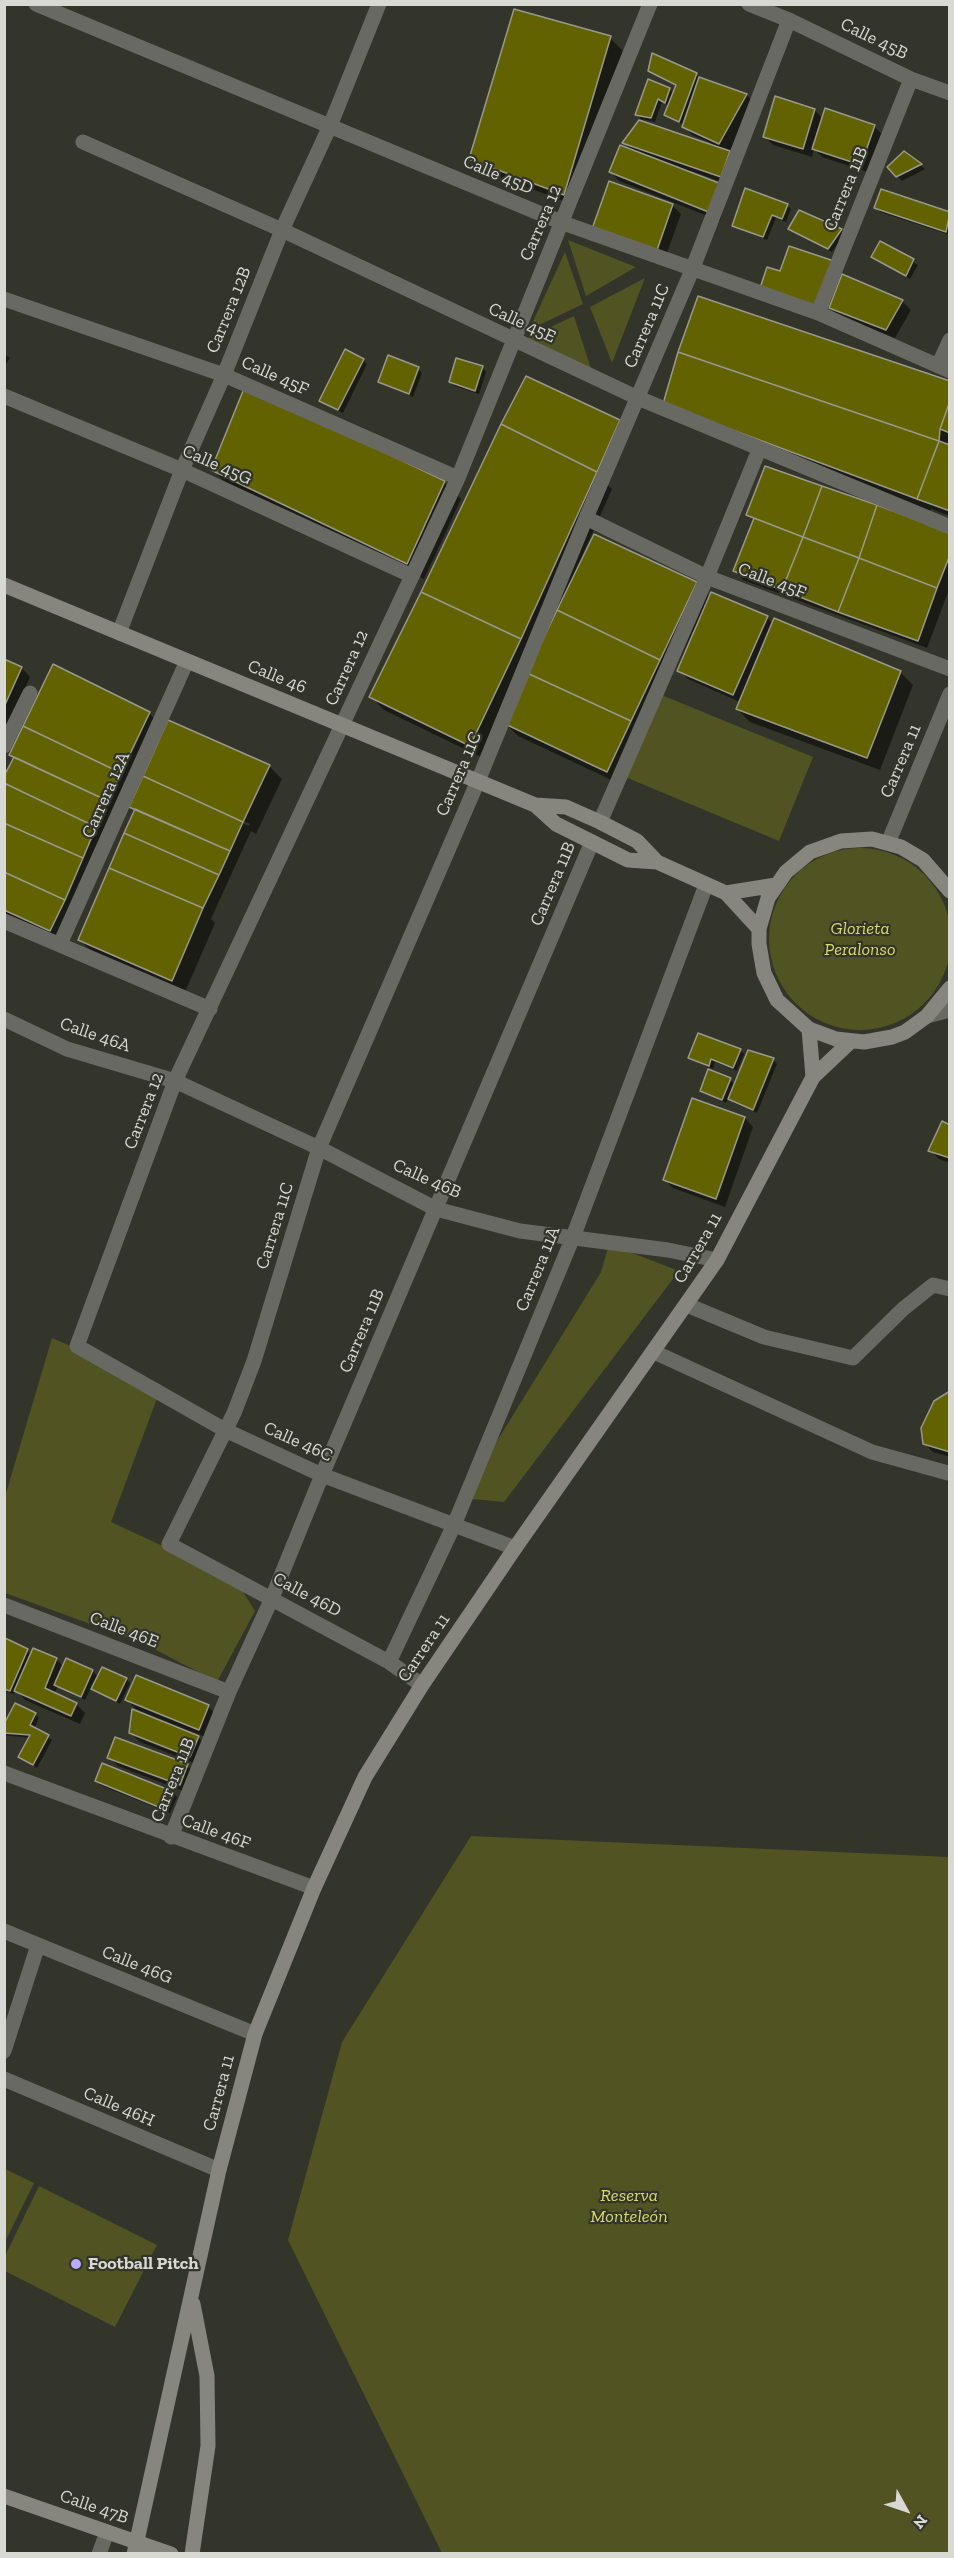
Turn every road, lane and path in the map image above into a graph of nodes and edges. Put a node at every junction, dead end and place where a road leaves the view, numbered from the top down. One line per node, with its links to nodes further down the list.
1 (36, 4): 8 (street, Calle 45D)
2 (379, 4): 8 (street, Carrera 12B)
3 (650, 4): 10 (street, Carrera 12)
4 (748, 4): 5 (street, Calle 45B)
5 (789, 20): 6 (street, Calle 45B); 12 (street, Carrera 11C)
6 (911, 79): 7 (street, Calle 45B); 14 (street, Carrera 11B)
7 (950, 93)
8 (330, 126): 10 (street, Calle 45D); 11 (street, Carrera 12B)
9 (83, 141): 11 (street, Calle 45E)
10 (563, 223): 12 (street, Calle 45D); 16 (street, Carrera 12)
11 (282, 230): 16 (street, Calle 45E); 18 (street, Carrera 12B)
12 (692, 270): 14 (street, Calle 45D); 20 (street, Carrera 11C)
13 (4, 299): 18 (street, Calle 45F)
14 (818, 313): 17 (street, Calle 45D)
15 (950, 340): 17 (street)
16 (513, 341): 20 (street, Calle 45E); 23 (street, Carrera 12)
17 (944, 368)
18 (224, 375): 22 (street, Carrera 12B); 23 (street, Calle 45F)
19 (4, 396): 22 (street, Calle 45G)
20 (639, 398): 21 (street, Calle 45E); 24 (street, Carrera 11C)
21 (759, 450): 25 (street, Calle 45E); 27 (street)
22 (182, 470): 26 (street, Calle 45G); 29 (street, Carrera 12B)
23 (458, 478): 26 (street, Carrera 12)
24 (586, 518): 27 (street, Calle 45F); 36 (street, Carrera 11C)
25 (950, 527)
26 (410, 575): 34 (street, Carrera 12)
27 (707, 577): 31 (street, Calle 45F); 38 (street)
28 (4, 585): 29 (street, Calle 46)
29 (119, 633): 30 (street, Calle 46)
30 (187, 661): 34 (street, Calle 46); 48 (street, Carrera 12A)
31 (950, 669)
32 (30, 693): 35 (street)
33 (950, 694): 40 (street, Carrera 11)
34 (343, 726): 36 (street, Calle 46); 50 (street, Carrera 12)
35 (4, 747)
36 (478, 781): 37 (street, Calle 46); 58 (street, Carrera 11C)
37 (535, 805): 38 (street, Calle 46); 39 (street, Calle 46)
38 (600, 822): 41 (street, Calle 46)
39 (592, 842): 41 (street, Calle 46); 59 (street, Carrera 11B)
40 (888, 843): 43 (street); 44 (street)
41 (657, 862): 42 (street, Calle 46)
42 (706, 885): 45 (street, Calle 46); 60 (street, Carrera 11A)
43 (776, 885): 45 (street); 47 (street)
44 (950, 891)
45 (726, 893): 47 (street, Calle 46)
46 (4, 921): 48 (street)
47 (759, 929): 54 (street)
48 (60, 944): 50 (street)
49 (950, 988): 52 (street)
50 (210, 1009): 57 (street, Carrera 12)
51 (950, 1010): 52 (street)
52 (927, 1016): 55 (street)
53 (4, 1019): 57 (street, Calle 46A)
54 (809, 1029): 55 (street); 56 (street)
55 (850, 1042): 56 (street, Carrera 11)
56 (813, 1077): 61 (street, Carrera 11)
57 (176, 1081): 58 (street, Calle 46B); 64 (street, Carrera 12)
58 (320, 1148): 59 (street, Calle 46B); 66 (street, Carrera 11C)
59 (436, 1209): 60 (street, Calle 46B); 68 (street, Carrera 11B)
60 (573, 1237): 61 (street, Calle 46B); 69 (street, Carrera 11A)
61 (717, 1260): 63 (street, Carrera 11)
62 (950, 1289): 63 (street)
63 (687, 1305): 65 (street, Carrera 11)
64 (77, 1346): 66 (street, Calle 46C)
65 (654, 1352): 67 (street); 71 (street, Carrera 11)
66 (225, 1430): 68 (street, Calle 46C); 70 (street, Carrera 11C)
67 (948, 1473)
68 (322, 1475): 69 (street, Calle 46C); 72 (street, Carrera 11B)
69 (454, 1525): 71 (street, Calle 46C); 74 (street, Carrera 11A)
70 (170, 1544): 72 (street, Calle 46D)
71 (515, 1548): 75 (street, Carrera 11)
72 (272, 1598): 74 (street, Calle 46D); 76 (street, Carrera 11B)
73 (4, 1605): 76 (street, Calle 46E)
74 (389, 1662): 75 (street, Calle 46D)
75 (422, 1685): 79 (street, Carrera 11)
76 (230, 1692): 78 (street, Carrera 11B)
77 (4, 1773): 78 (street, Calle 46F)
78 (171, 1837): 79 (street, Calle 46F)
79 (314, 1888): 82 (street, Carrera 11)
80 (4, 1931): 81 (street, Calle 46G)
81 (38, 1945): 82 (street, Calle 46G); 83 (street)
82 (255, 2034): 85 (street, Carrera 11)
83 (4, 2051)
84 (4, 2079): 85 (street, Calle 46H)
85 (219, 2170): 86 (street, Carrera 11)
86 (192, 2298): 89 (street, Carrera 11); 92 (street, Carrera 11)
87 (4, 2496): 88 (street, Calle 47B)
88 (107, 2532): 89 (street, Calle 47B); 90 (street)
89 (135, 2548): 91 (street, Calle 47B)
90 (99, 2553)
91 (171, 2553)
92 (192, 2553)

